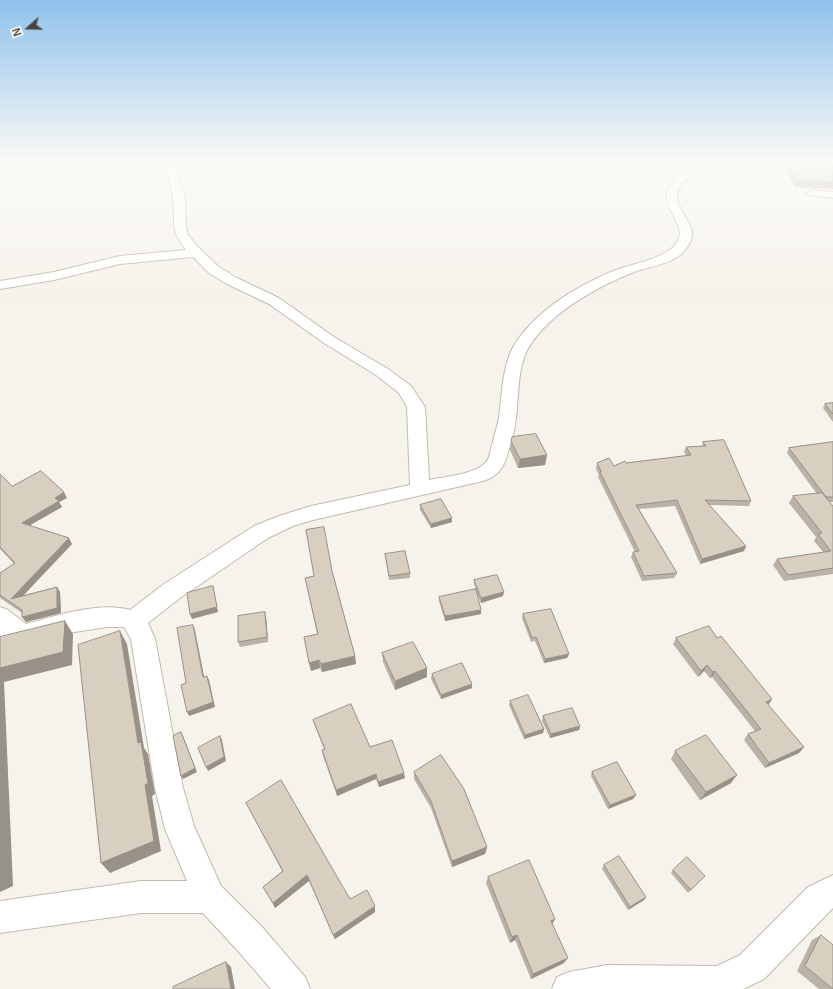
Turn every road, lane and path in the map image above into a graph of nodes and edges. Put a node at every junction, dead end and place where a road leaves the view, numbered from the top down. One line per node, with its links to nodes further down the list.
1 (179, 206): 3 (street)
2 (673, 206): 5 (street)
3 (197, 253): 4 (street); 5 (street)
4 (0, 285)
5 (420, 489): 7 (street)
6 (0, 617): 8 (street)
7 (133, 621): 8 (street); 10 (street)
8 (11, 638)
9 (833, 891): 13 (street)
10 (210, 898): 11 (street); 12 (street)
11 (0, 917)
12 (293, 989)
13 (569, 989)

